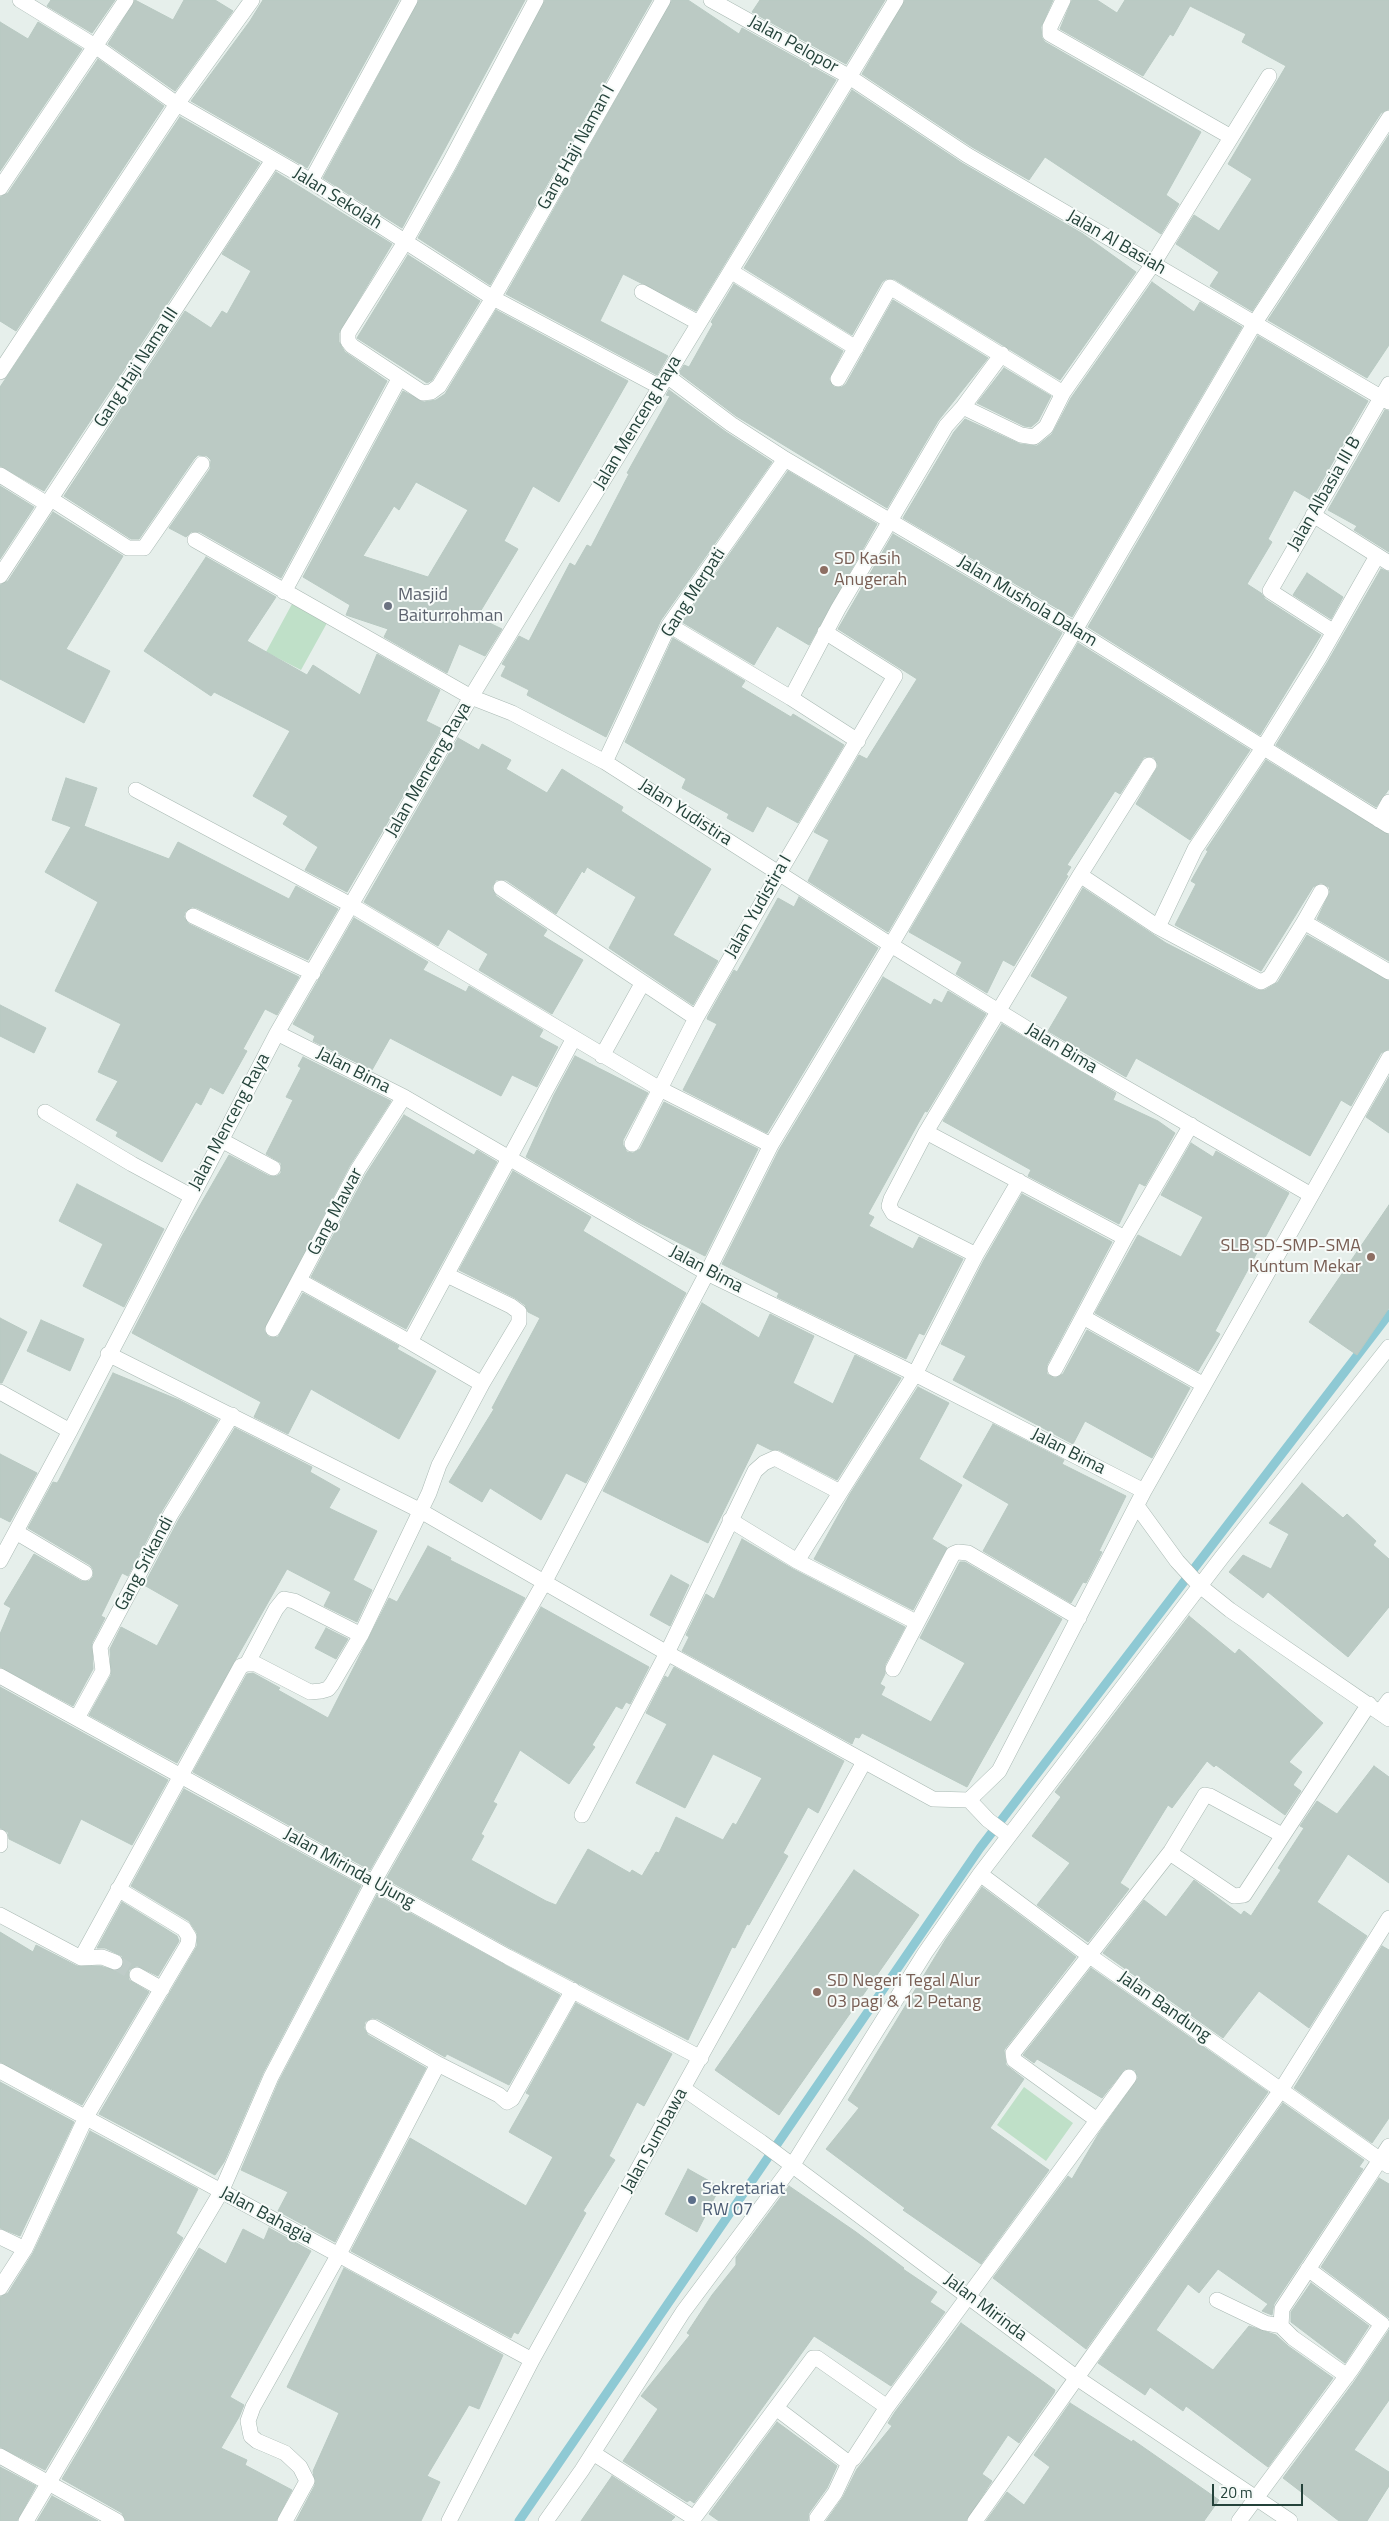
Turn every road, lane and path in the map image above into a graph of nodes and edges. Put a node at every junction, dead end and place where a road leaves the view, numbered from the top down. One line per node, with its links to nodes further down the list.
1 (20, 0): 10 (street, Jalan Sekolah)
2 (126, 0): 10 (street)
3 (252, 0): 13 (street)
4 (410, 0): 17 (street)
5 (536, 0): 19 (street)
6 (663, 0): 23 (street, Gang Haji Naman I)
7 (711, 0): 11 (street, Jalan Pelopor)
8 (896, 0): 11 (street, Jalan Menceng Raya)
9 (1063, 0): 15 (street)
10 (95, 46): 13 (street, Jalan Sekolah); 18 (street)
11 (848, 76): 20 (street, Jalan Al Basiah); 21 (street, Jalan Menceng Raya)
12 (1268, 76): 15 (street)
13 (177, 104): 16 (street, Jalan Sekolah); 28 (street)
14 (1389, 118): 25 (street)
15 (1231, 138): 20 (street)
16 (273, 160): 17 (street, Jalan Sekolah); 39 (street, Gang Haji Nama III)
17 (311, 181): 19 (street, Jalan Sekolah)
18 (0, 188)
19 (405, 242): 23 (street, Jalan Sekolah); 29 (street, Gang Haji Naman I)
20 (1153, 264): 25 (street, Jalan Al Basiah); 33 (street)
21 (732, 272): 24 (street, Jalan Menceng Raya); 26 (street)
22 (642, 292): 24 (street)
23 (493, 298): 29 (street, Gang Haji Naman I); 31 (street, Jalan Sekolah)
24 (697, 322): 31 (street, Jalan Menceng Raya)
25 (1254, 324): 34 (street, Jalan Al Basiah); 47 (street)
26 (856, 348): 27 (street); 30 (street)
27 (1002, 354): 33 (street); 35 (street)
28 (0, 372)
29 (399, 379): 45 (street)
30 (838, 379)
31 (663, 382): 36 (street, Jalan Mushola Dalam); 50 (street, Jalan Menceng Raya)
32 (1389, 384): 34 (street, Jalan Albasia III B)
33 (1063, 393): 35 (street)
34 (1385, 399): 40 (street, Jalan Albasia III B)
35 (964, 407): 41 (street)
36 (785, 458): 41 (street, Jalan Mushola Dalam); 46 (street, Gang Merpati)
37 (202, 464): 39 (street)
38 (0, 475): 39 (street)
39 (49, 502): 44 (street, Gang Haji Nama III)
40 (1313, 515): 43 (street); 49 (street, Jalan Albasia III B)
41 (890, 521): 47 (street, Jalan Mushola Dalam); 48 (street)
42 (195, 540): 45 (street, Jalan Yudistira)
43 (1383, 560): 49 (street)
44 (0, 576)
45 (284, 592): 50 (street, Jalan Yudistira)
46 (669, 625): 51 (street); 54 (street, Gang Merpati)
47 (1075, 630): 53 (street, Jalan Mushola Dalam); 67 (street)
48 (825, 632): 51 (street); 52 (street, Jalan Yudistira I)
49 (1334, 632): 53 (street)
50 (471, 697): 54 (street, Jalan Yudistira); 63 (street, Jalan Menceng Raya)
51 (791, 698): 52 (street)
52 (858, 741): 59 (street, Jalan Yudistira I)
53 (1264, 748): 58 (street, Jalan Mushola Dalam); 66 (street)
54 (605, 762): 59 (street, Jalan Yudistira)
55 (1149, 765): 60 (street)
56 (136, 790): 63 (street)
57 (1389, 802): 58 (street)
58 (1384, 823)
59 (779, 873): 67 (street, Jalan Yudistira); 72 (street, Jalan Yudistira I)
60 (1080, 875): 66 (street); 71 (street)
61 (501, 888): 70 (street)
62 (1321, 892): 65 (street)
63 (351, 905): 69 (street, Jalan Menceng Raya); 74 (street)
64 (193, 916): 69 (street)
65 (1304, 922): 66 (street); 68 (street)
66 (1158, 926)
67 (891, 945): 71 (street, Jalan Bima); 84 (street)
68 (1389, 972)
69 (313, 973): 73 (street, Jalan Menceng Raya)
70 (642, 984): 72 (street); 75 (street)
71 (998, 1011): 80 (street, Jalan Bima); 81 (street)
72 (696, 1018): 77 (street, Jalan Yudistira I)
73 (277, 1033): 78 (street, Jalan Bima); 82 (street, Jalan Menceng Raya)
74 (574, 1038): 75 (street); 85 (street)
75 (602, 1056): 77 (street)
76 (1389, 1058): 88 (street)
77 (660, 1089): 83 (street, Jalan Yudistira I); 84 (street)
78 (404, 1097): 85 (street, Jalan Bima); 94 (street, Gang Mawar)
79 (46, 1112): 89 (street)
80 (1191, 1125): 88 (street, Jalan Bima); 90 (street)
81 (926, 1132): 87 (street); 91 (street)
82 (221, 1140): 86 (street); 89 (street, Jalan Menceng Raya)
83 (632, 1144)
84 (771, 1145): 92 (street)
85 (510, 1158): 92 (street, Jalan Bima); 93 (street)
86 (273, 1168)
87 (1019, 1181): 90 (street); 91 (street)
88 (1311, 1195): 103 (street)
89 (191, 1196): 99 (street, Jalan Menceng Raya)
90 (1125, 1238): 95 (street)
91 (976, 1255): 101 (street)
92 (707, 1273): 101 (street, Jalan Bima); 116 (street)
93 (447, 1275): 97 (street); 102 (street)
94 (300, 1281): 96 (street, Gang Mawar); 97 (street)
95 (1083, 1317): 100 (street); 103 (street)
96 (273, 1329)
97 (410, 1342): 102 (street)
98 (1389, 1346): 117 (street)
99 (108, 1354): 105 (street); 106 (street, Jalan Menceng Raya)
100 (1055, 1369)
101 (915, 1374): 107 (street, Jalan Bima); 108 (street)
102 (482, 1384): 110 (street)
103 (1204, 1385): 107 (street)
104 (0, 1392): 106 (street)
105 (232, 1414): 110 (street); 126 (street, Gang Srikandi)
106 (70, 1431): 112 (street, Jalan Menceng Raya)
107 (1144, 1491): 109 (street)
108 (840, 1492): 111 (street); 114 (street)
109 (1137, 1506): 117 (street); 118 (street)
110 (419, 1510): 116 (street); 120 (street)
111 (730, 1520): 114 (street); 121 (street)
112 (16, 1532): 113 (street, Jalan Menceng Raya); 115 (street)
113 (0, 1561)
114 (797, 1561): 119 (street)
115 (86, 1573)
116 (545, 1581): 121 (street); 137 (street)
117 (1196, 1582): 125 (street); 131 (street)
118 (1079, 1618): 119 (street); 129 (street)
119 (916, 1622): 123 (street)
120 (360, 1635): 122 (street); 122 (street)
121 (667, 1653): 127 (street); 130 (street)
122 (247, 1664): 128 (street)
123 (893, 1669)
124 (0, 1676): 126 (street, Jalan Mirinda Ujung)
125 (1382, 1709): 132 (street)
126 (77, 1718): 128 (street, Jalan Mirinda Ujung)
127 (864, 1762): 129 (street); 148 (street, Jalan Sumbawa)
128 (181, 1775): 137 (street, Jalan Mirinda Ujung); 138 (street)
129 (969, 1800): 131 (street)
130 (582, 1815)
131 (1005, 1833): 136 (street)
132 (1282, 1835): 135 (street); 135 (street)
133 (0, 1838): 134 (street)
134 (0, 1845)
135 (1171, 1851): 141 (street)
136 (980, 1874): 141 (street, Jalan Bandung); 157 (street)
137 (374, 1883): 146 (street, Jalan Mirinda Ujung); 159 (street)
138 (118, 1889): 142 (street); 145 (street)
139 (0, 1915): 142 (street)
140 (1389, 1918): 153 (street)
141 (1090, 1956): 153 (street, Jalan Bandung); 155 (street)
142 (81, 1958): 143 (street)
143 (115, 1962)
144 (137, 1975): 145 (street)
145 (162, 1989): 154 (street)
146 (573, 1990): 148 (street, Jalan Mirinda Ujung); 149 (street)
147 (373, 2027): 149 (street)
148 (701, 2058): 152 (street, Jalan Sumbawa)
149 (438, 2064): 162 (street)
150 (0, 2071): 154 (street, Jalan Bahagia)
151 (1129, 2077): 155 (street)
152 (684, 2089): 157 (street, Jalan Mirinda); 168 (street, Jalan Sumbawa)
153 (1281, 2090): 158 (street, Jalan Bandung); 170 (street)
154 (86, 2117): 159 (street, Jalan Bahagia); 161 (street)
155 (1097, 2120): 165 (street)
156 (1389, 2146): 158 (street)
157 (788, 2163): 165 (street, Jalan Mirinda); 173 (street)
158 (1384, 2163): 163 (street)
159 (221, 2192): 162 (street, Jalan Bahagia); 176 (street)
160 (0, 2237): 161 (street)
161 (24, 2249): 164 (street)
162 (339, 2254): 168 (street, Jalan Bahagia); 182 (street)
163 (1308, 2269): 167 (street); 169 (street)
164 (0, 2288)
165 (968, 2296): 170 (street, Jalan Mirinda); 172 (street)
166 (1217, 2300): 167 (street)
167 (1281, 2326): 169 (street)
168 (532, 2360): 183 (street, Jalan Sumbawa)
169 (1346, 2376): 177 (street)
170 (1077, 2378): 177 (street, Jalan Mirinda); 185 (street)
171 (778, 2406): 172 (street); 175 (street); 179 (street)
172 (887, 2407): 175 (street)
173 (593, 2453): 179 (street); 184 (street)
174 (0, 2456): 176 (street)
175 (850, 2461): 178 (street)
176 (47, 2482): 180 (street); 181 (street)
177 (1255, 2498): 186 (street); 187 (street, Jalan Mirinda)
178 (817, 2518)
179 (695, 2520)
180 (26, 2521)
181 (117, 2521)
182 (284, 2521)
183 (450, 2521)
184 (546, 2521)
185 (975, 2521)
186 (1239, 2521)
187 (1290, 2521)

